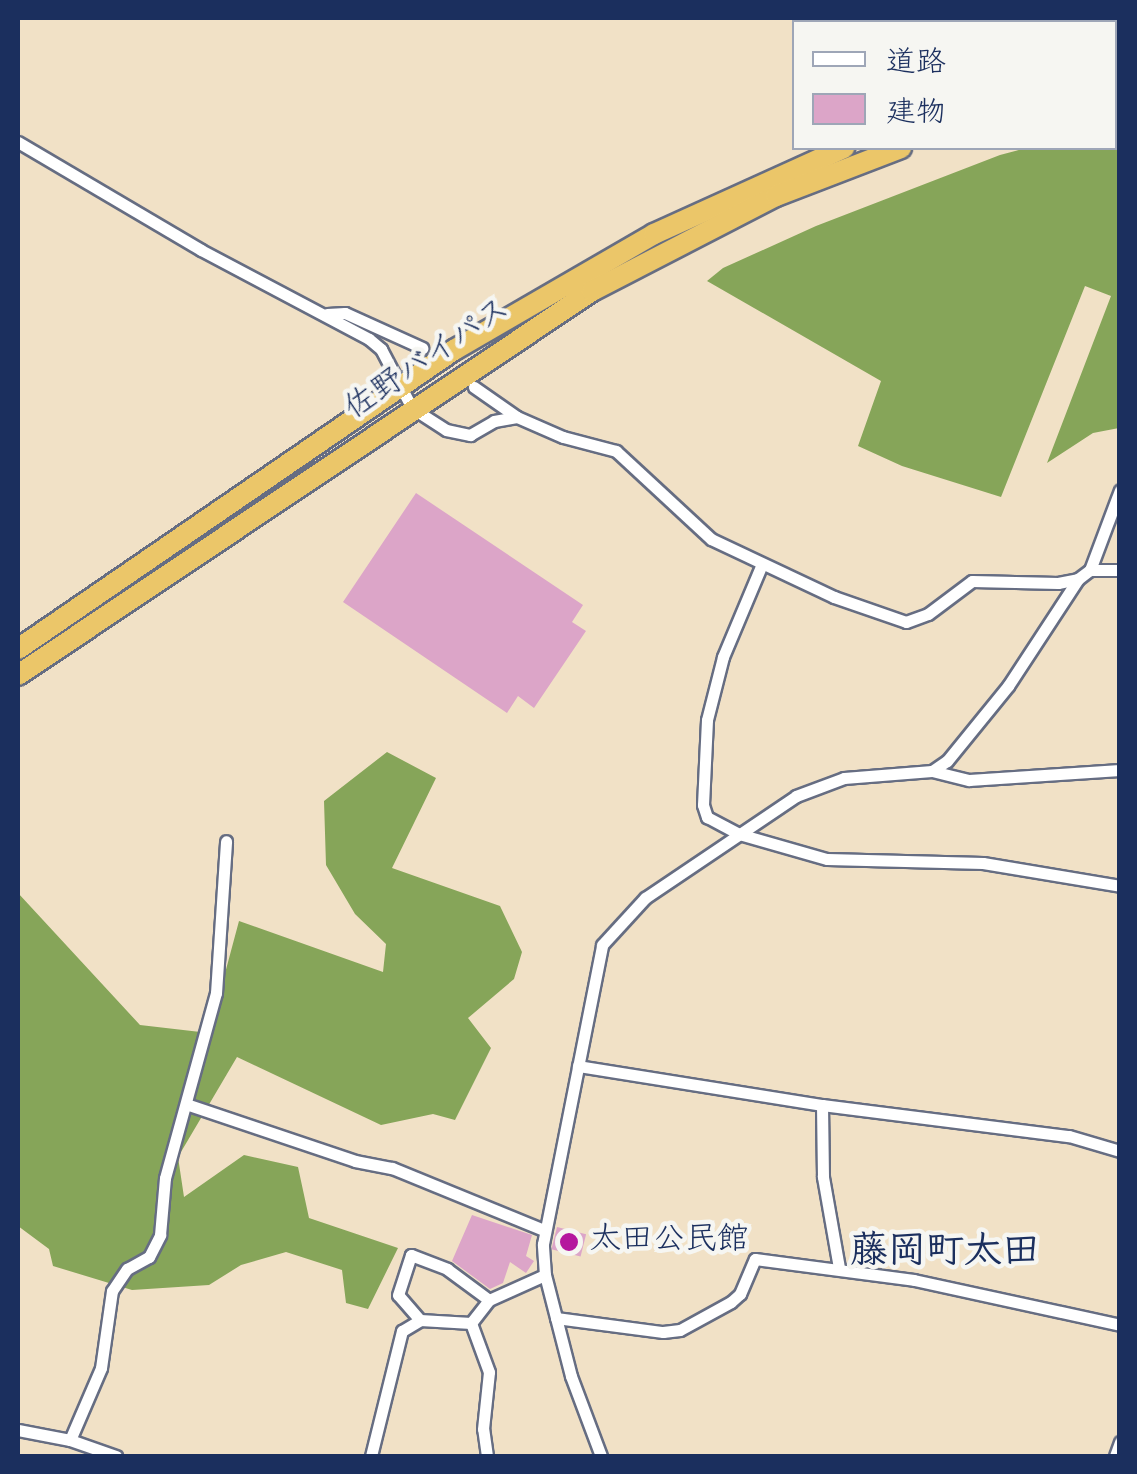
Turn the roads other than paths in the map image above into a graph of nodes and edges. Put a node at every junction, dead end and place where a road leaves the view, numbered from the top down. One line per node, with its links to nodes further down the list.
1 (18, 142): 4 (street)
2 (840, 150): 6 (highway, 佐野バイパス)
3 (896, 150): 8 (highway, 佐野バイパス)
4 (322, 315): 5 (street); 6 (street)
5 (422, 348)
6 (401, 386): 8 (street); 15 (highway, 佐野バイパス)
7 (474, 387): 9 (street)
8 (412, 408): 9 (street); 16 (highway, 佐野バイパス)
9 (517, 418): 11 (street)
10 (1120, 490): 12 (street)
11 (762, 564): 14 (street); 19 (street)
12 (1090, 570): 13 (street); 14 (street)
13 (1120, 570)
14 (1078, 578): 17 (street)
15 (18, 650)
16 (18, 675)
17 (932, 770): 18 (street); 19 (street)
18 (1120, 770)
19 (738, 834): 21 (street); 22 (street)
20 (226, 841): 23 (street)
21 (1120, 886)
22 (578, 1066): 24 (street); 26 (street)
23 (186, 1104): 26 (street); 35 (street)
24 (822, 1105): 25 (street); 27 (street)
25 (1120, 1151)
26 (544, 1230): 28 (street)
27 (839, 1268): 30 (street); 33 (street)
28 (544, 1275): 29 (street); 30 (street)
29 (489, 1300): 31 (street); 32 (street)
30 (556, 1318): 40 (street)
31 (420, 1320): 32 (street); 38 (street)
32 (471, 1323): 39 (street)
33 (1120, 1325)
34 (18, 1430): 35 (street)
35 (70, 1440): 37 (street)
36 (1120, 1442): 41 (street)
37 (116, 1456)
38 (371, 1456)
39 (487, 1456)
40 (601, 1456)
41 (1116, 1456)

